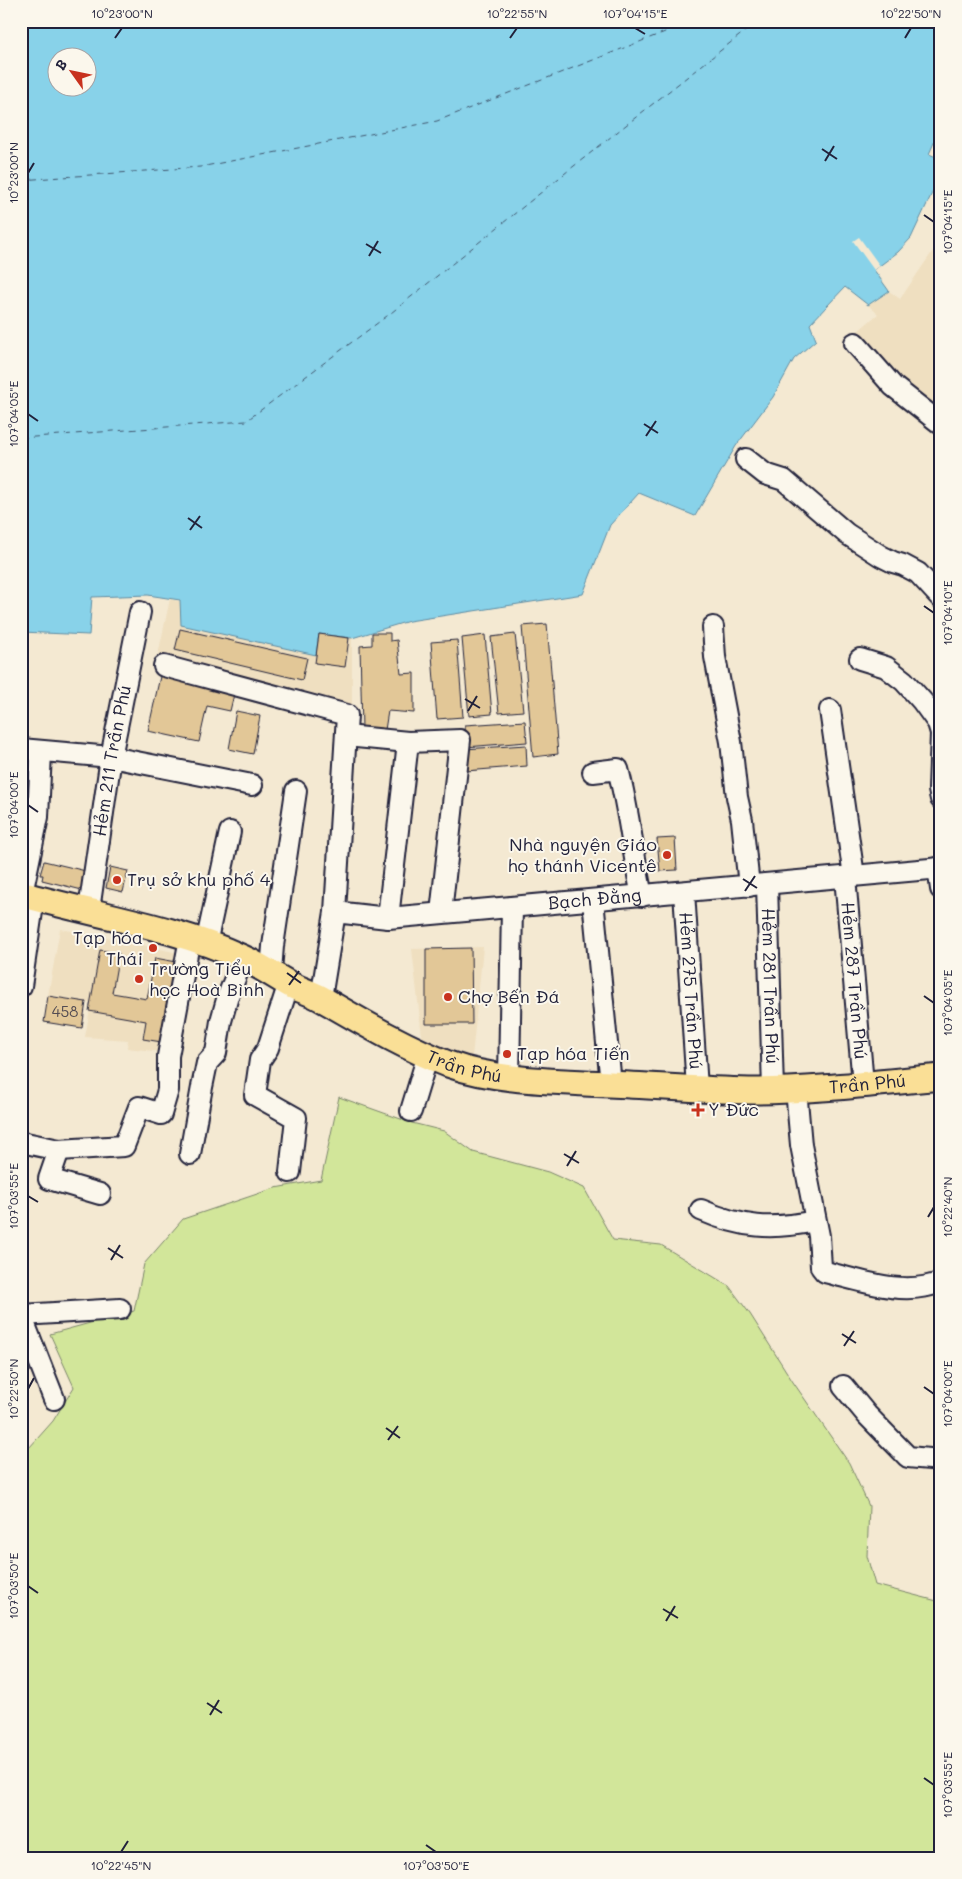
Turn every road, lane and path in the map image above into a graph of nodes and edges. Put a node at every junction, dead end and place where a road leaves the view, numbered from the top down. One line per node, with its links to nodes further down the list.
1 (855, 343): 2 (street)
2 (941, 424)
3 (746, 459): 4 (street)
4 (941, 598)
5 (140, 612): 13 (street, Hẻm 211 Trần Phú)
6 (713, 627): 21 (street, Hẻm 281 Trần Phú)
7 (860, 659): 17 (street)
8 (164, 666): 10 (street)
9 (830, 710): 20 (street, Hẻm 287 Trần Phú)
10 (346, 736): 11 (street); 29 (street)
11 (408, 742): 30 (street); 31 (street)
12 (31, 751): 13 (street); 24 (street)
13 (111, 758): 15 (street); 28 (street, Hẻm 211 Trần Phú)
14 (594, 772): 25 (street)
15 (252, 785)
16 (296, 791): 34 (street)
17 (941, 798)
18 (230, 832): 32 (street)
19 (939, 868): 20 (street, Bạch Đằng); 22 (street)
20 (849, 876): 21 (street, Bạch Đằng); 41 (street, Hẻm 287 Trần Phú)
21 (758, 885): 23 (street, Bạch Đằng); 43 (street, Hẻm 281 Trần Phú)
22 (941, 889)
23 (684, 892): 25 (street, Bạch Đằng); 42 (street, Hẻm 275 Trần Phú)
24 (26, 895): 28 (main road, Trần Phú); 35 (street)
25 (642, 896): 26 (street, Bạch Đằng)
26 (593, 900): 27 (street, Bạch Đằng); 40 (street)
27 (512, 907): 30 (street, Bạch Đằng); 39 (street)
28 (89, 910): 32 (main road, Trần Phú)
29 (335, 912): 31 (street, Bạch Đằng); 36 (street)
30 (441, 913): 31 (street, Bạch Đằng)
31 (388, 918)
32 (198, 941): 33 (main road, Trần Phú); 46 (street)
33 (244, 958): 34 (main road, Trần Phú); 47 (street)
34 (280, 977): 36 (main road, Trần Phú); 48 (street)
35 (21, 986)
36 (321, 998): 37 (main road, Trần Phú)
37 (428, 1055): 39 (main road, Trần Phú); 44 (street)
38 (941, 1077): 41 (main road, Trần Phú)
39 (508, 1078): 40 (main road, Trần Phú)
40 (611, 1084): 42 (main road, Trần Phú)
41 (863, 1084): 43 (main road, Trần Phú)
42 (697, 1088): 43 (main road, Trần Phú)
43 (785, 1089): 51 (street, Hẻm 281 Trần Phú)
44 (411, 1111)
45 (21, 1142): 46 (street)
46 (58, 1150): 49 (street)
47 (190, 1154)
48 (290, 1172)
49 (100, 1194)
50 (701, 1210): 51 (street)
51 (815, 1222): 52 (street, Hẻm 281 Trần Phú)
52 (941, 1282)
53 (120, 1308): 54 (street)
54 (22, 1315): 56 (street)
55 (843, 1386): 57 (street)
56 (54, 1400)
57 (941, 1460)

